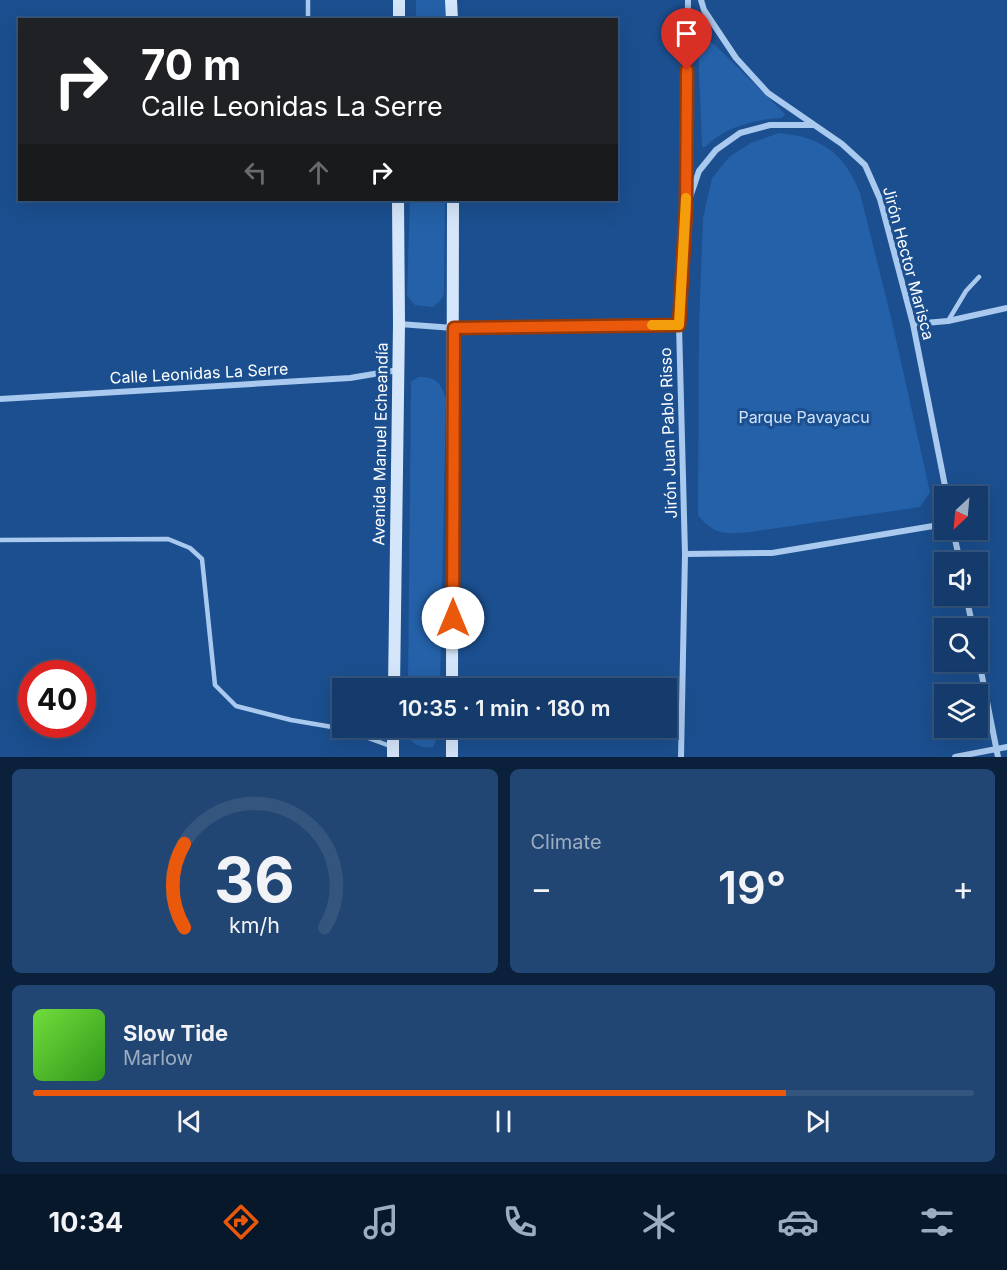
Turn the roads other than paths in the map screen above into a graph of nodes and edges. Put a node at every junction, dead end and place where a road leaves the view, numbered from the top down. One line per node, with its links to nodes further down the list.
1 (308, 0): 6 (lane)
2 (399, 0): 7 (street)
3 (451, 0): 8 (street)
4 (688, 0): 12 (street, Jirón Juan Pablo Risso)
5 (701, 0): 9 (street, Jirón Hector Marisca)
6 (308, 18)
7 (399, 18)
8 (452, 18)
9 (813, 125): 12 (street); 17 (street, Jirón Hector Marisca)
10 (398, 201): 16 (street, Avenida Manuel Echeandía)
11 (453, 201): 19 (street)
12 (686, 209): 18 (street, Jirón Juan Pablo Risso)
13 (979, 276): 15 (lane)
14 (1007, 308): 15 (street)
15 (948, 321): 17 (street)
16 (399, 324): 19 (street); 20 (street, Avenida Manuel Echeandía)
17 (914, 324): 22 (street, Jirón Hector Marisca)
18 (679, 325): 19 (street); 25 (street, Jirón Juan Pablo Risso)
19 (454, 328): 28 (street)
20 (398, 370): 21 (street, Calle Leonidas La Serre); 27 (street, Avenida Manuel Echeandía)
21 (0, 399)
22 (945, 486)
23 (934, 526): 25 (street)
24 (0, 540): 31 (lane)
25 (685, 554): 34 (street, Jirón Juan Pablo Risso)
26 (981, 672): 32 (street)
27 (394, 678)
28 (452, 678)
29 (452, 738): 33 (street)
30 (1007, 747): 32 (street)
31 (393, 752)
32 (997, 753): 35 (street)
33 (452, 757)
34 (681, 757)
35 (955, 757)

